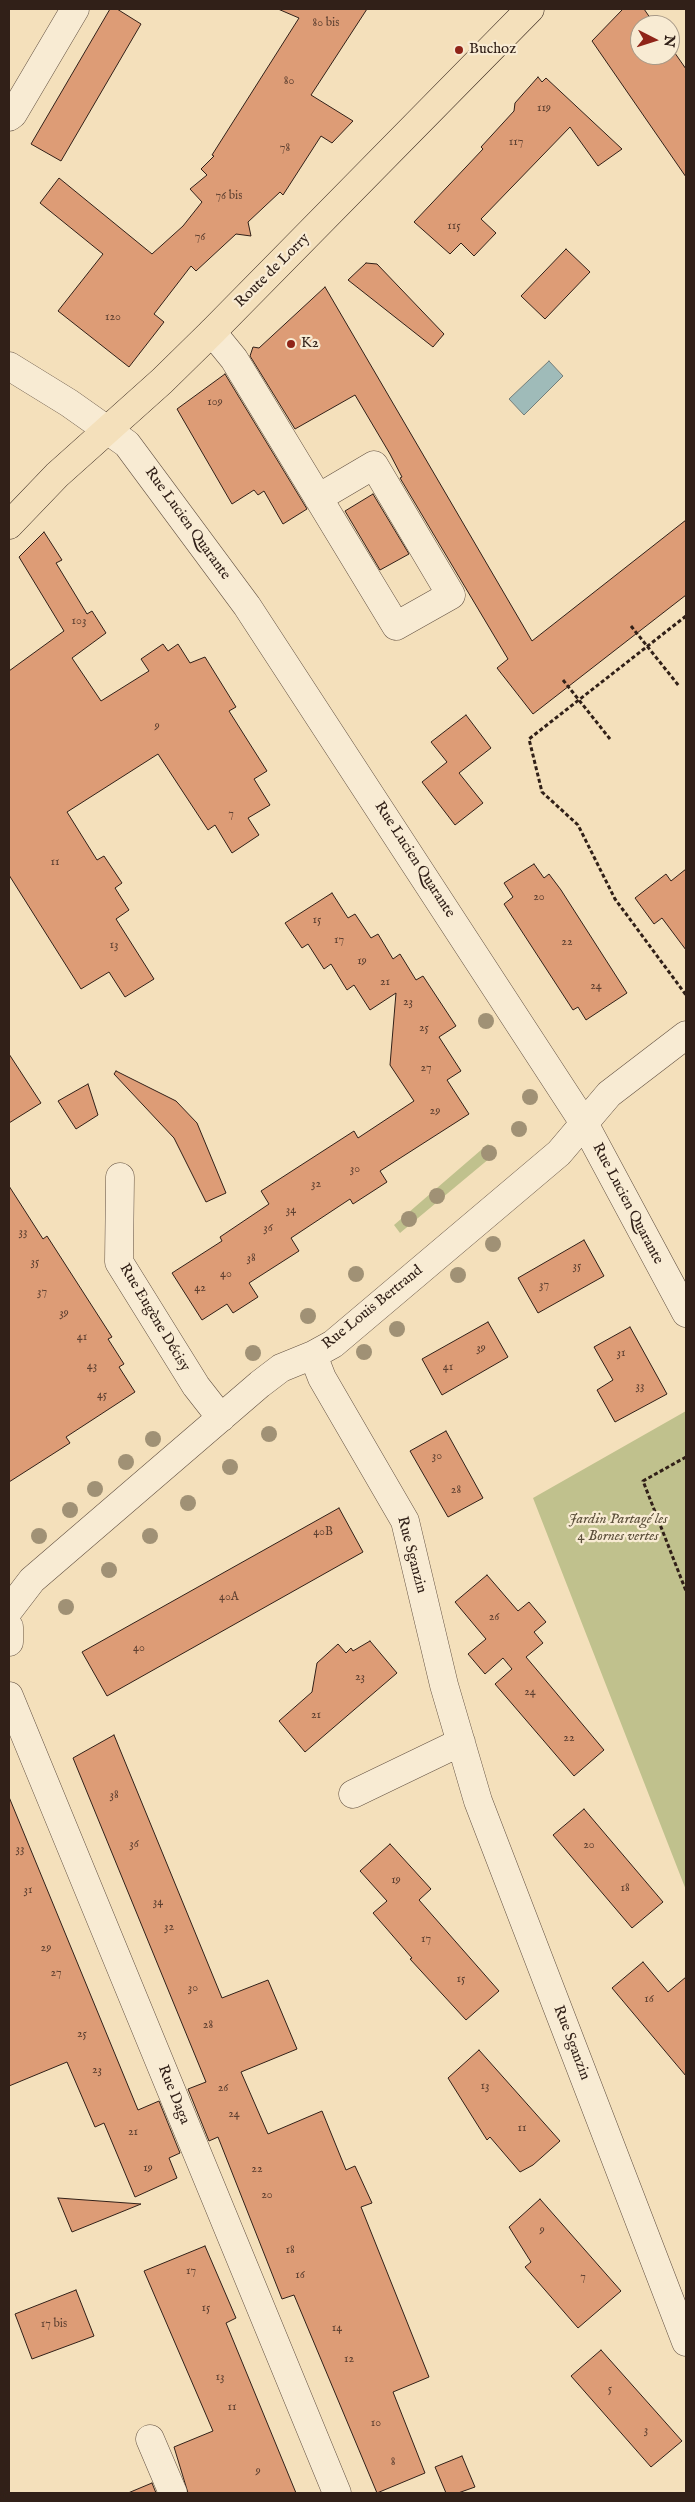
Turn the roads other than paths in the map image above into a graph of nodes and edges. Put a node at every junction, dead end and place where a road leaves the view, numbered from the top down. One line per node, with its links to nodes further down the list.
1 (75, 9): 3 (street)
2 (530, 9): 4 (main road, Route de Lorry)
3 (9, 117)
4 (212, 332): 6 (main road, Route de Lorry); 7 (street)
5 (9, 366): 6 (street, Rue Lucien Quarante)
6 (108, 429): 8 (main road, Route de Lorry); 10 (street, Rue Lucien Quarante)
7 (318, 498): 7 (street)
8 (9, 525)
9 (686, 1035): 10 (street, Rue Louis Bertrand)
10 (584, 1123): 12 (street, Rue Lucien Quarante); 13 (street, Rue Louis Bertrand)
11 (120, 1177): 14 (street, Rue Eugène Décisy)
12 (686, 1313)
13 (313, 1355): 14 (street, Rue Louis Bertrand); 19 (street, Rue Sganzin)
14 (221, 1418): 15 (street, Rue Louis Bertrand)
15 (9, 1610)
16 (9, 1627): 17 (street)
17 (9, 1642)
18 (9, 1696): 24 (street, Rue Daga)
19 (461, 1742): 20 (street); 21 (street, Rue Sganzin)
20 (353, 1794)
21 (686, 2342)
22 (150, 2439): 23 (street)
23 (173, 2493)
24 (337, 2493)

